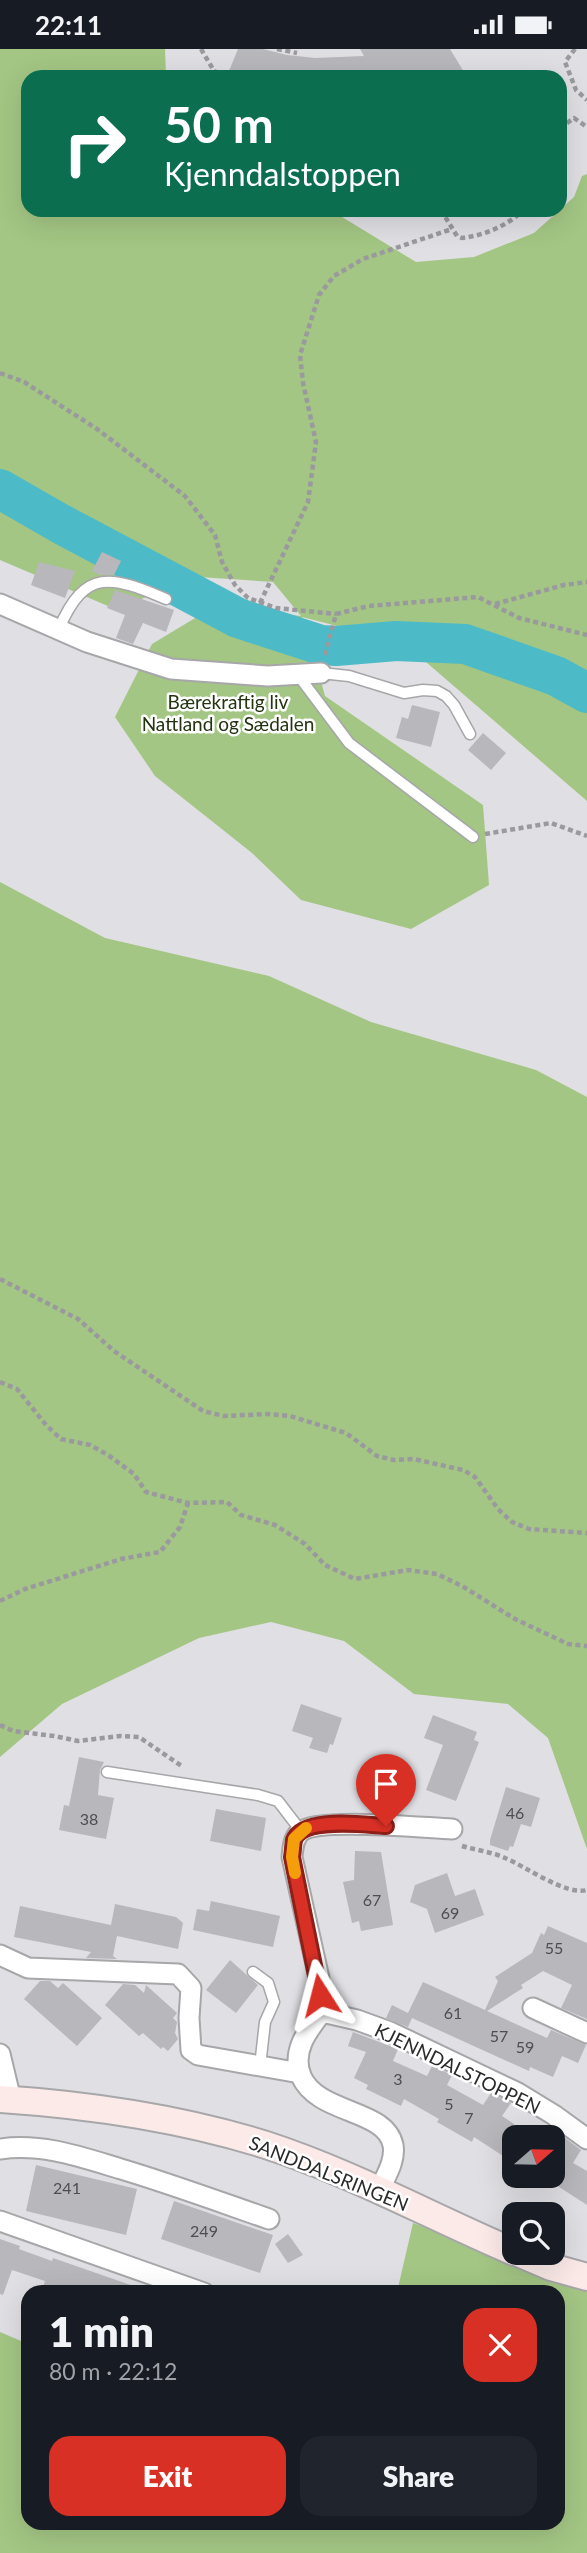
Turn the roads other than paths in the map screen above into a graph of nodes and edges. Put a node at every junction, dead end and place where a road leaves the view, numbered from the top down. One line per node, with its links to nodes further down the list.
1 (166, 599): 3 (lane)
2 (0, 604): 3 (street)
3 (59, 629): 5 (street)
4 (321, 673): 5 (street); 6 (lane)
5 (298, 674): 7 (lane)
6 (470, 734)
7 (474, 837)
8 (107, 1772): 10 (lane)
9 (445, 1828): 10 (street)
10 (301, 1831): 14 (street)
11 (0, 1955): 17 (street)
12 (253, 1972): 17 (lane)
13 (533, 2008): 15 (street)
14 (322, 2012): 18 (street); 20 (street, KJENNDALSTOPPEN)
15 (587, 2033)
16 (0, 2054): 19 (street, SANDDALSRINGEN)
17 (260, 2066): 18 (street)
18 (300, 2073): 22 (street)
19 (5, 2100): 22 (main road, SANDDALSRINGEN)
20 (587, 2139)
21 (0, 2149): 23 (street)
22 (379, 2191): 25 (main road, SANDDALSRINGEN)
23 (269, 2219)
24 (0, 2221): 28 (street)
25 (502, 2246)
26 (546, 2265): 27 (main road, SANDDALSRINGEN)
27 (587, 2277)
28 (181, 2285)

